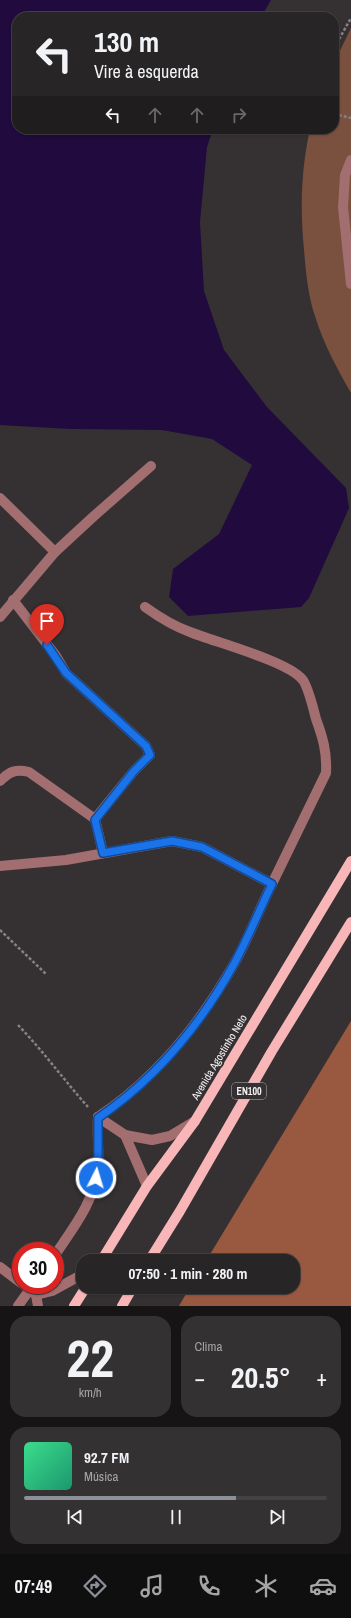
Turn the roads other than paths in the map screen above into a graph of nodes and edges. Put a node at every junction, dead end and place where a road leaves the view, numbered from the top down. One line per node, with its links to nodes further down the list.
1 (351, 160): 2 (street)
2 (351, 284)
3 (151, 466): 5 (street)
4 (0, 498): 5 (street)
5 (55, 552): 6 (street)
6 (13, 600): 8 (street); 10 (street)
7 (145, 607): 14 (street)
8 (0, 617)
9 (0, 781): 10 (street)
10 (95, 820): 11 (street)
11 (103, 853): 13 (street); 14 (street)
12 (351, 861): 17 (main road, Avenida Agostinho Neto / EN100)
13 (0, 866)
14 (272, 884): 16 (street)
15 (351, 922): 22 (main road, EN100)
16 (98, 1118): 18 (street); 20 (street)
17 (194, 1121): 18 (street); 19 (main road, Avenida Agostinho Neto / EN100)
18 (125, 1135): 19 (street)
19 (147, 1186): 21 (main road, Avenida Agostinho Neto / EN100)
20 (64, 1242)
21 (105, 1254)
22 (153, 1254)
23 (0, 1267): 24 (street)
24 (12, 1276)
25 (76, 1278): 26 (street)
26 (64, 1284)
27 (26, 1294): 31 (street)
28 (32, 1294): 32 (street)
29 (82, 1294): 33 (main road)
30 (129, 1294): 34 (main road)
31 (18, 1306)
32 (38, 1306)
33 (74, 1306)
34 (122, 1306)

